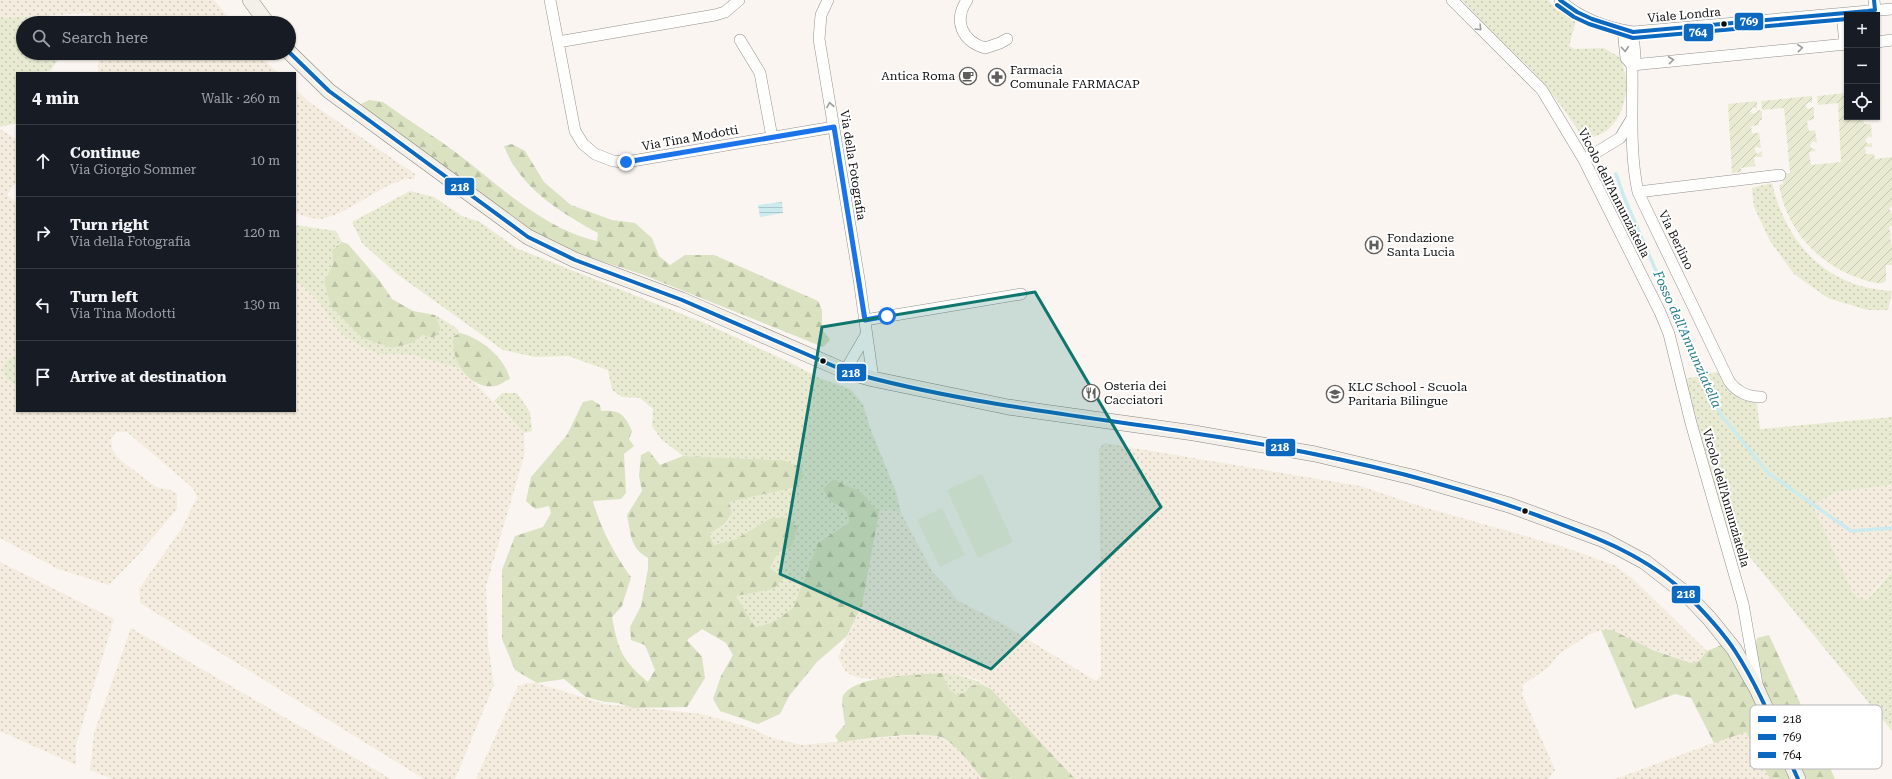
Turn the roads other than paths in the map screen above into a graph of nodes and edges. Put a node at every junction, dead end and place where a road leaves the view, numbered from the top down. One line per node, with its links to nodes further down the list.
1 (250, 0): 11 (main road)
2 (550, 0): 17 (street, Via Tina Modotti)
3 (739, 0): 17 (street)
4 (828, 0): 23 (street, Via della Fotografia, one-way to 4)
5 (967, 0): 14 (street)
6 (1452, 0): 25 (street, Vicolo dell'Annunziatella, one-way to 25)
7 (1560, 0): 13 (street)
8 (1875, 5): 9 (street, Viale Londra); 10 (street, Viale Londra)
9 (1890, 6)
10 (1842, 13): 12 (street); 13 (street, Viale Londra)
11 (262, 16)
12 (1844, 28)
13 (1628, 31): 21 (street)
14 (1007, 39)
15 (740, 40): 24 (street)
16 (1892, 40): 18 (street)
17 (558, 42): 24 (street, Via Tina Modotti)
18 (1880, 42)
19 (1844, 44): 21 (street, one-way to 19)
20 (296, 59): 31 (main road)
21 (1632, 65): 22 (street, Via Berlino)
22 (1631, 120): 25 (street); 27 (street, Via Berlino)
23 (834, 127): 24 (street, Via Tina Modotti); 29 (street, Via della Fotografia)
24 (772, 137)
25 (1584, 160): 34 (street, Vicolo dell'Annunziatella)
26 (1780, 174): 27 (street)
27 (1638, 192): 33 (street, Via Berlino)
28 (1021, 294): 29 (street)
29 (865, 320): 30 (street, Via della Fotografia)
30 (866, 335): 31 (street); 32 (street, Via della Fotografia)
31 (845, 371): 32 (main road)
32 (873, 379): 34 (main road)
33 (1761, 398)
34 (1758, 688): 35 (main road)
35 (1765, 705)
36 (1794, 769): 37 (main road)
37 (1798, 779)

